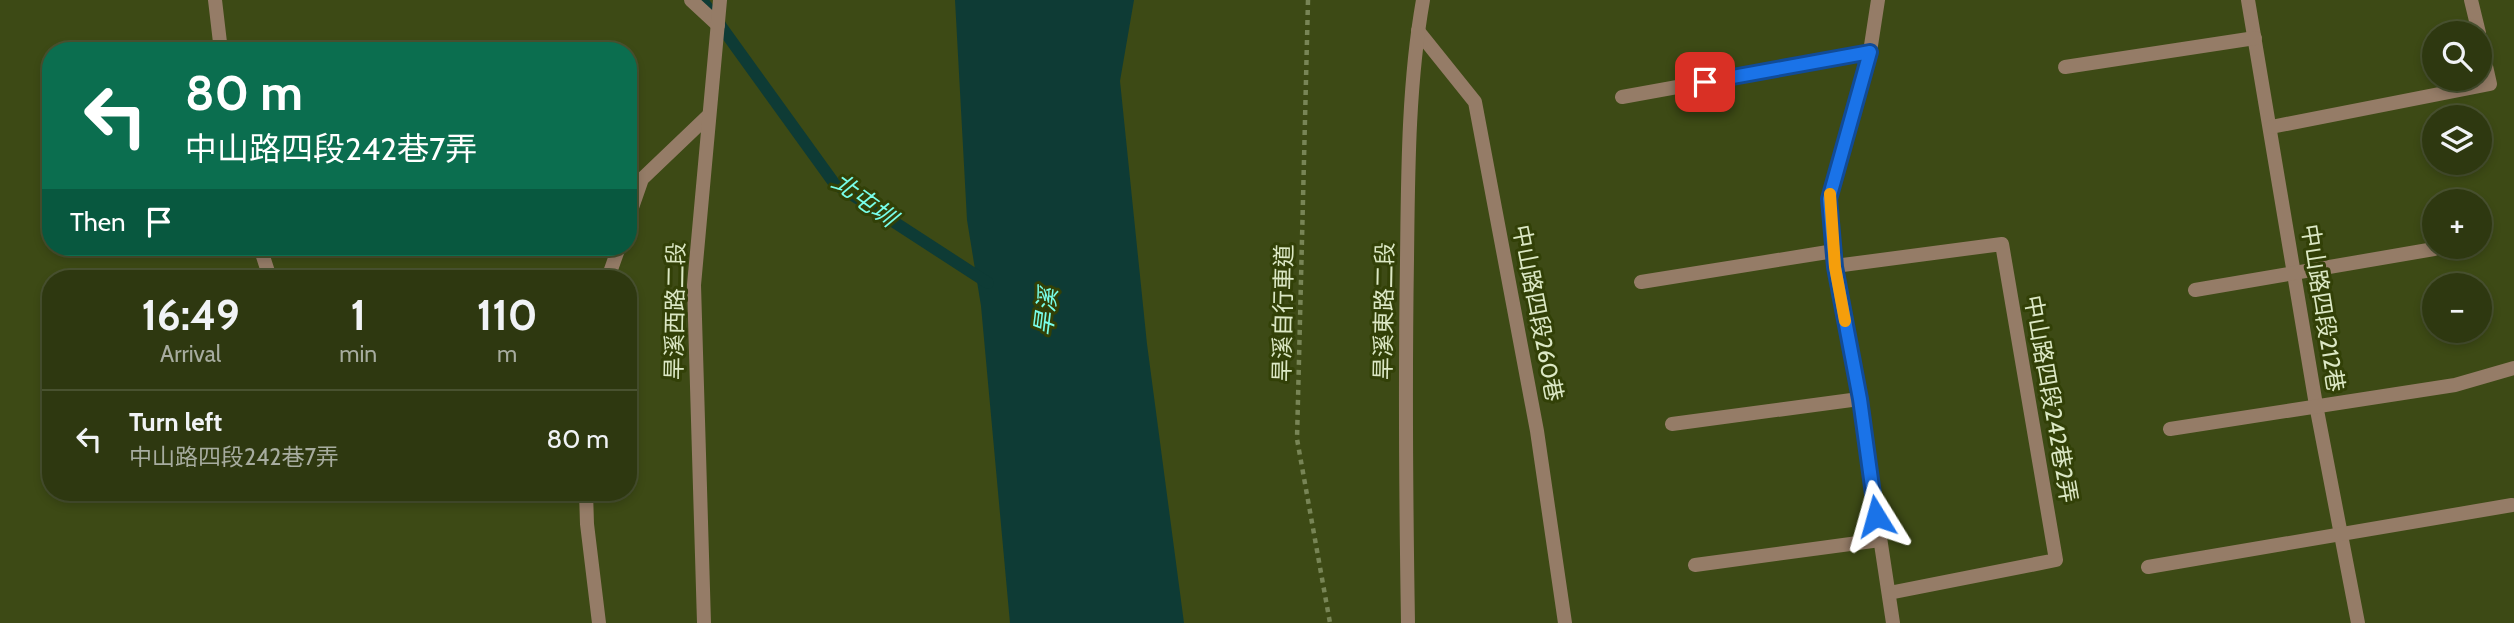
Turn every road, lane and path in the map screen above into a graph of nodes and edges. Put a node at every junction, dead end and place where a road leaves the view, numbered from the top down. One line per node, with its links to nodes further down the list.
1 (215, 0): 13 (street)
2 (691, 0): 10 (street)
3 (720, 0): 10 (street, 旱溪西路二段)
4 (1308, 0): 41 (path, 旱溪自行車道)
5 (1423, 0): 11 (street, 旱溪東路二段)
6 (1878, 0): 14 (street)
7 (2248, 0): 12 (street, 中山路四段212巷)
8 (2471, 0): 9 (street)
9 (2476, 21)
10 (718, 25): 18 (street, 旱溪西路二段)
11 (1418, 31): 42 (street, 旱溪東路二段); 43 (street, 中山路四段260巷)
12 (2255, 38): 15 (street); 19 (street, 中山路四段212巷)
13 (221, 42)
14 (1870, 52): 17 (street); 21 (street)
15 (2066, 67)
16 (2454, 91): 19 (street)
17 (1622, 97)
18 (709, 115): 20 (street); 40 (street, 旱溪西路二段)
19 (2270, 127): 24 (street, 中山路四段212巷)
20 (637, 193)
21 (1834, 251): 23 (street); 25 (street)
22 (2422, 252): 24 (street)
23 (1835, 267): 28 (street); 38 (street, 中山路四段242巷2弄)
24 (2295, 275): 26 (street); 29 (street, 中山路四段212巷)
25 (1641, 282)
26 (2195, 290)
27 (2514, 368): 29 (street)
28 (1860, 399): 30 (street); 35 (street)
29 (2316, 405): 31 (street); 34 (street, 中山路四段212巷)
30 (1672, 424)
31 (2170, 429)
32 (586, 501): 39 (street)
33 (2512, 505): 34 (street)
34 (2341, 534): 37 (street); 45 (street, 中山路四段212巷)
35 (1880, 540): 36 (street); 38 (street)
36 (1695, 565)
37 (2148, 567)
38 (1889, 593): 44 (street)
39 (599, 623)
40 (704, 623)
41 (1331, 623)
42 (1408, 623)
43 (1565, 623)
44 (1893, 623)
45 (2358, 623)

